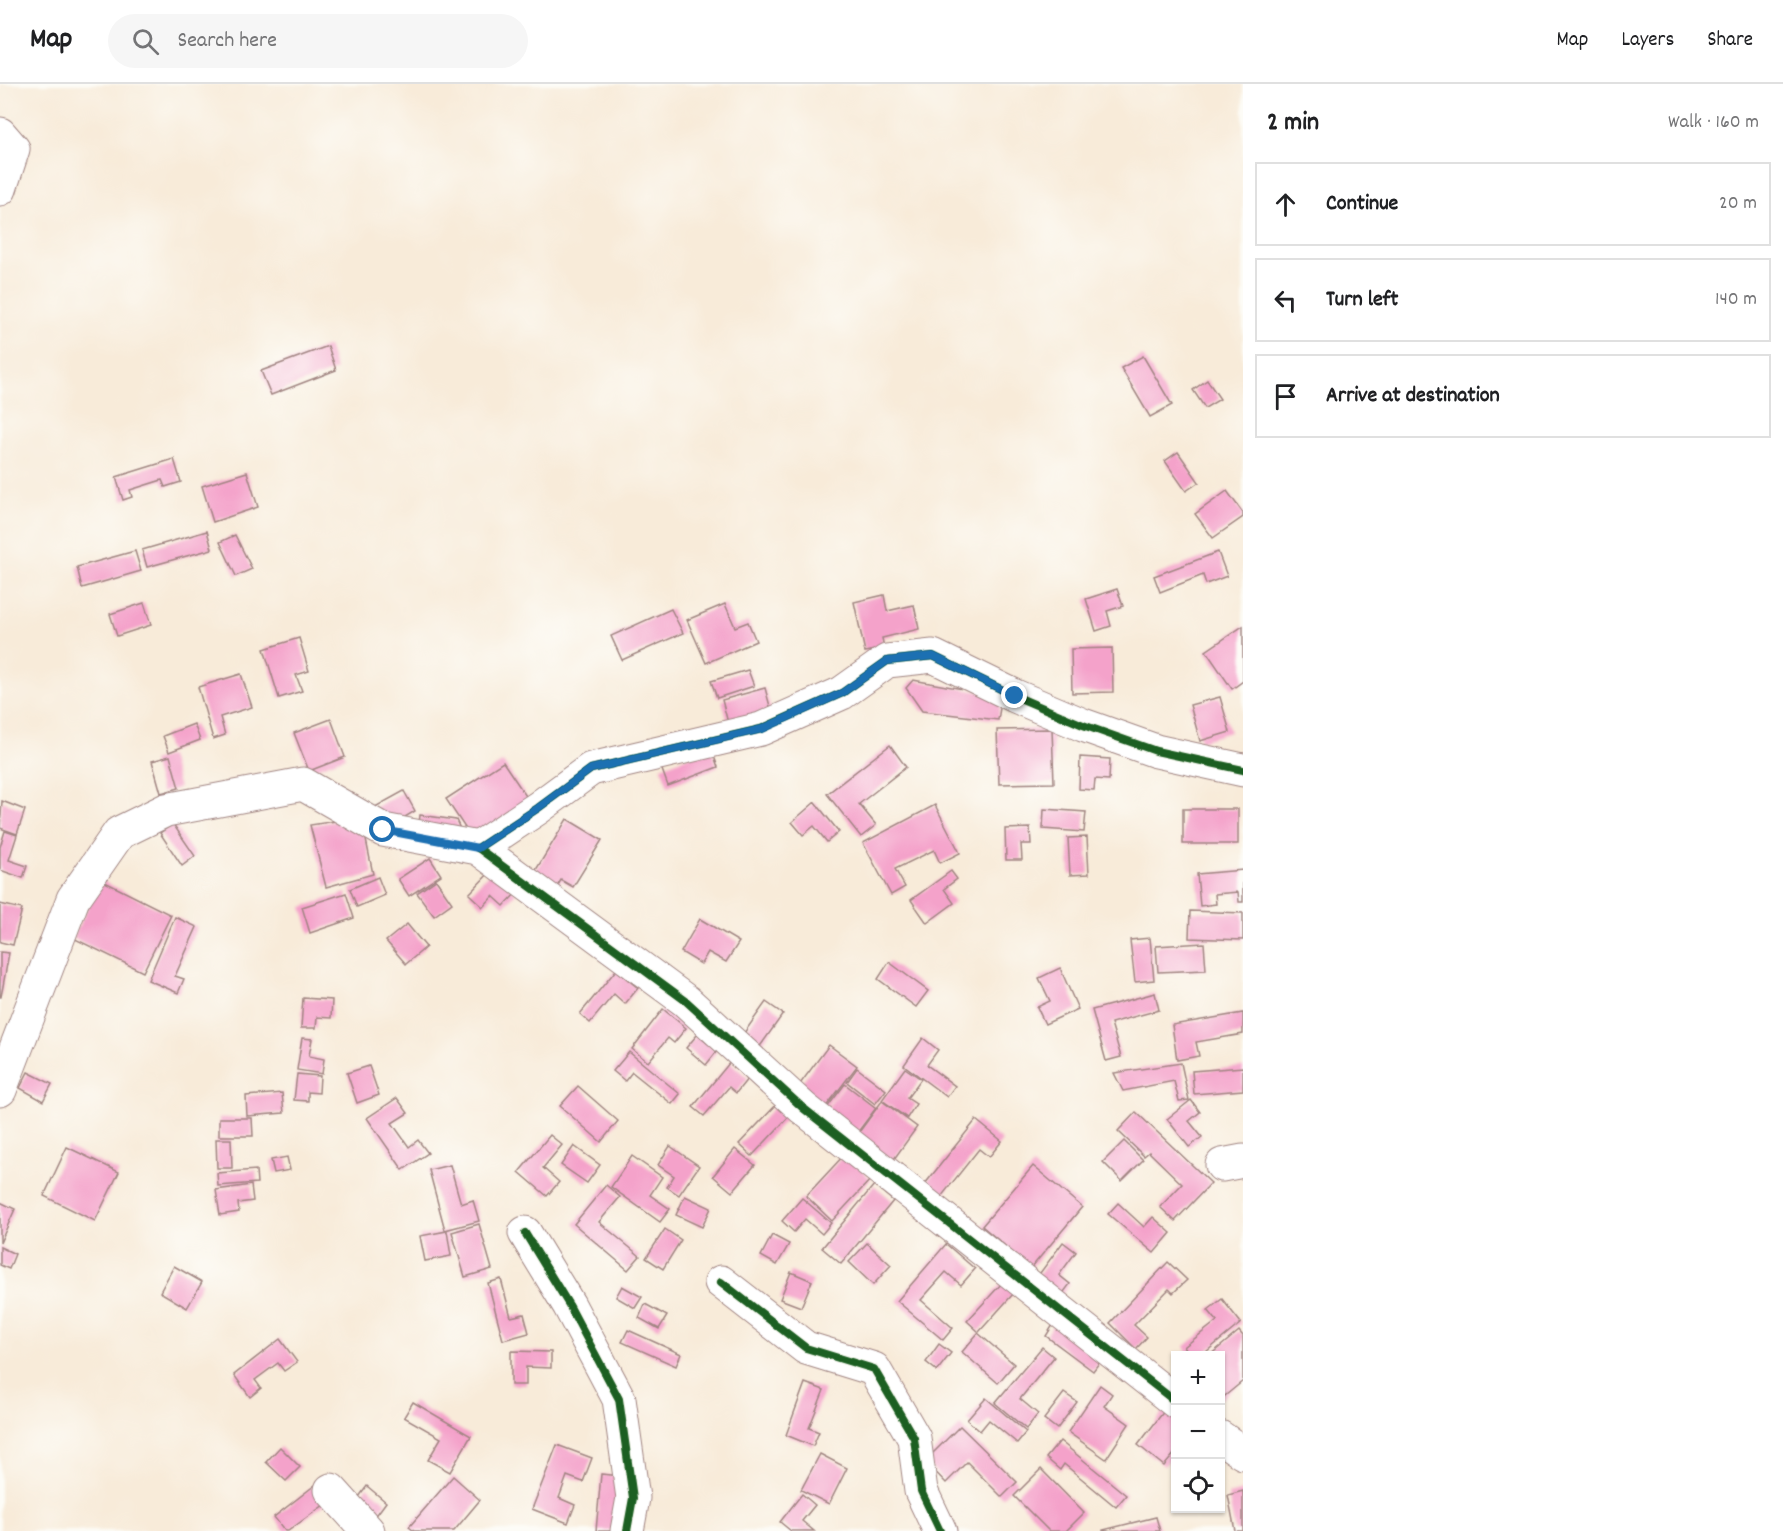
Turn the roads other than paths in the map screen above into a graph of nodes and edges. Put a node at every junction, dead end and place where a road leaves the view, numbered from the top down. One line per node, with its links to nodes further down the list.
1 (0, 134): 2 (street)
2 (0, 189)
3 (1243, 770): 4 (street)
4 (478, 848): 5 (street); 8 (street)
5 (0, 1090)
6 (525, 1233): 15 (street)
7 (721, 1282): 16 (street)
8 (1171, 1398)
9 (1243, 1418): 10 (street)
10 (1225, 1432)
11 (1225, 1438): 12 (street)
12 (1243, 1453)
13 (331, 1490): 14 (street)
14 (369, 1531)
15 (627, 1531)
16 (940, 1531)

